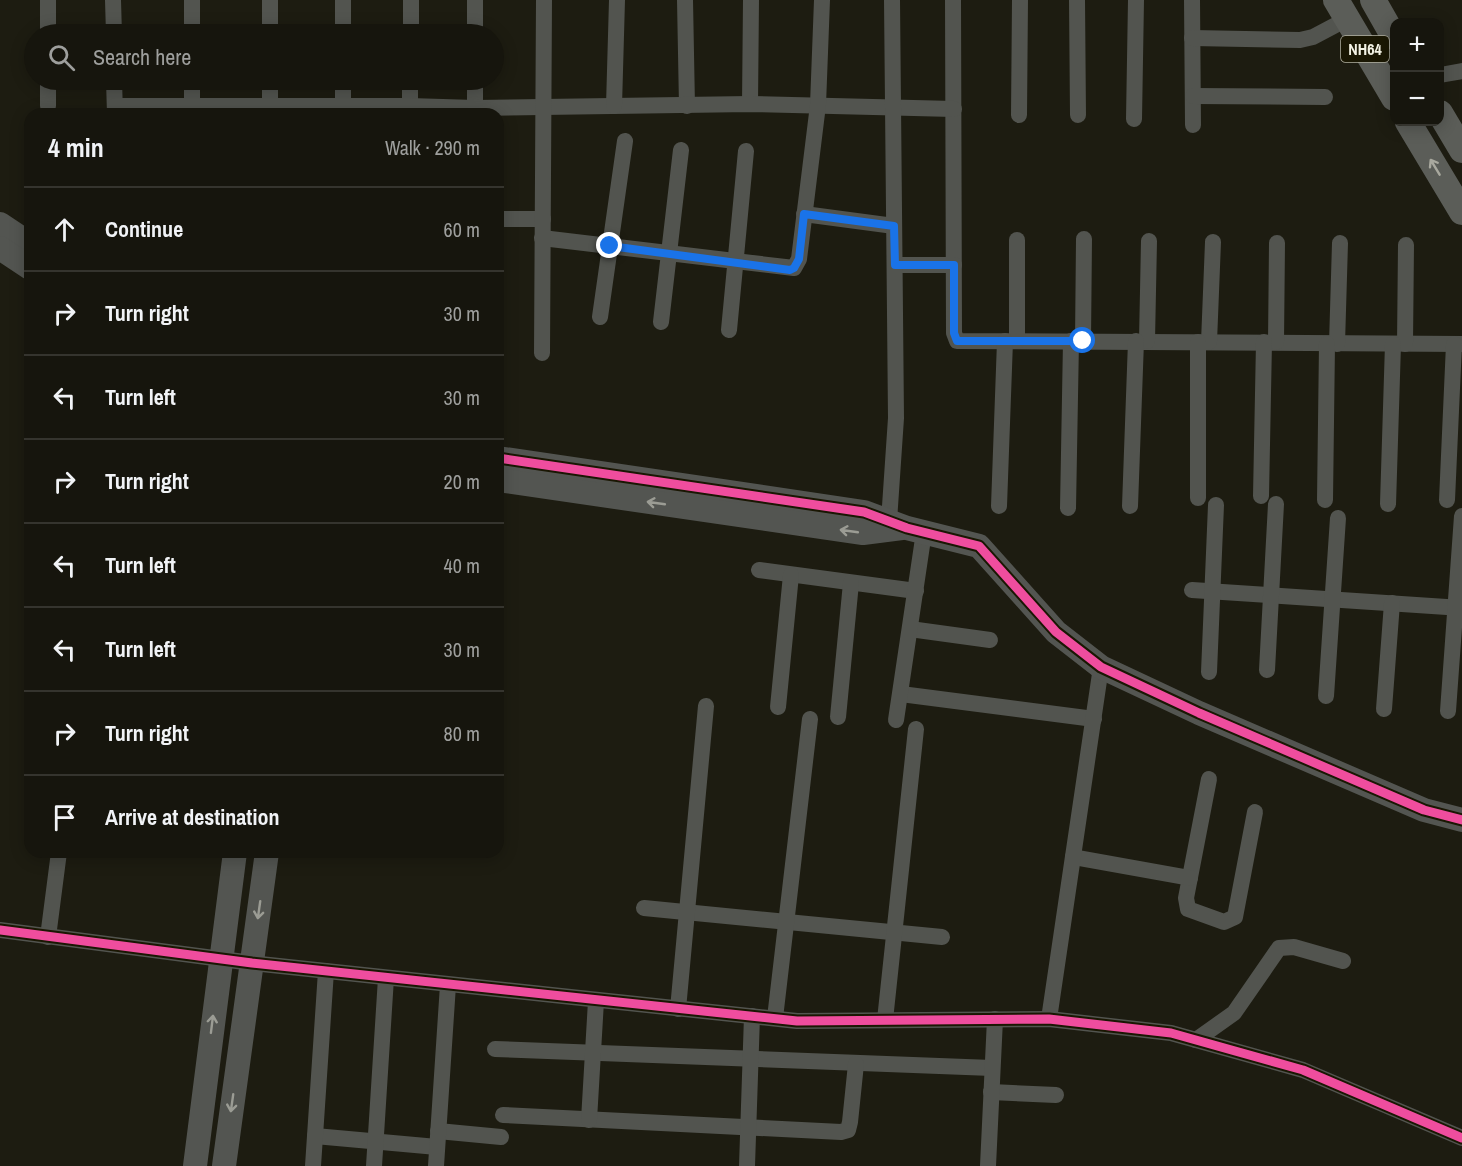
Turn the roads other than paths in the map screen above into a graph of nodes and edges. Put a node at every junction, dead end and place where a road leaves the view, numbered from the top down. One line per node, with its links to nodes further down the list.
1 (48, 0): 21 (street)
2 (113, 0): 22 (street)
3 (192, 0): 23 (street)
4 (270, 0): 24 (street)
5 (343, 0): 25 (street)
6 (411, 0): 26 (street)
7 (475, 0): 27 (street)
8 (544, 0): 54 (street)
9 (617, 0): 45 (street)
10 (686, 0): 46 (street)
11 (751, 0): 42 (street)
12 (822, 0): 43 (street)
13 (892, 0): 47 (street)
14 (953, 0): 55 (street)
15 (1020, 0): 57 (street)
16 (1077, 0): 58 (street)
17 (1136, 0): 59 (street)
18 (1192, 0): 29 (street)
19 (1373, 0): 28 (main road, NH64)
20 (1342, 9): 29 (street); 39 (main road, NH64)
21 (48, 24)
22 (114, 24)
23 (192, 24)
24 (270, 24)
25 (343, 24)
26 (411, 24)
27 (475, 24)
28 (1390, 29)
29 (1192, 38): 40 (street)
30 (1462, 71): 31 (street)
31 (1444, 74)
32 (48, 90): 44 (street)
33 (114, 90): 48 (street)
34 (192, 90): 49 (street)
35 (270, 90): 50 (street)
36 (343, 90): 51 (street)
37 (410, 90): 52 (street)
38 (475, 90): 53 (street)
39 (1390, 90)
40 (1193, 96): 41 (street); 61 (street)
41 (1325, 97)
42 (750, 104): 43 (street); 46 (street)
43 (818, 105): 47 (street); 68 (street)
44 (48, 106)
45 (614, 106): 46 (street); 54 (street)
46 (687, 106)
47 (893, 107): 55 (street); 72 (street)
48 (115, 108)
49 (192, 108)
50 (270, 108)
51 (343, 108)
52 (410, 108)
53 (475, 108)
54 (543, 108): 56 (street); 70 (street)
55 (954, 109): 88 (street)
56 (504, 110)
57 (1019, 115)
58 (1078, 115)
59 (1134, 119)
60 (1444, 119): 64 (main road)
61 (1193, 125)
62 (1410, 126): 67 (main road, one-way to 62)
63 (625, 141): 82 (street)
64 (1460, 144)
65 (681, 150): 84 (street)
66 (746, 151): 85 (street)
67 (1462, 212)
68 (804, 214): 72 (street); 85 (street)
69 (504, 219): 70 (street)
70 (543, 219): 73 (street)
71 (0, 224): 75 (street)
72 (894, 226): 87 (street)
73 (542, 238): 82 (street); 100 (street)
74 (1084, 239): 93 (street)
75 (24, 240)
76 (1017, 240): 92 (street)
77 (1149, 242): 94 (street)
78 (1213, 242): 95 (street)
79 (1277, 243): 96 (street)
80 (1340, 243): 97 (street)
81 (1406, 245): 98 (street)
82 (610, 246): 84 (street); 89 (street)
83 (0, 248): 86 (street)
84 (669, 253): 85 (street); 90 (street)
85 (735, 262): 91 (street)
86 (24, 264)
87 (895, 265): 88 (street); 115 (street)
88 (954, 265): 92 (street)
89 (600, 317)
90 (661, 321)
91 (729, 330)
92 (1011, 341): 93 (street); 110 (street)
93 (1077, 341): 94 (street); 112 (street)
94 (1141, 341): 95 (street); 111 (street)
95 (1204, 342): 96 (street); 104 (street)
96 (1270, 342): 97 (street); 103 (street)
97 (1332, 344): 98 (street); 105 (street)
98 (1399, 344): 99 (street); 108 (street)
99 (1458, 344): 106 (street)
100 (542, 353)
101 (504, 459): 115 (street)
102 (504, 481): 115 (street, one-way to 102)
103 (1261, 496)
104 (1198, 498)
105 (1325, 500)
106 (1447, 500)
107 (1276, 504): 122 (street)
108 (1388, 504)
109 (1216, 505): 121 (street)
110 (999, 506)
111 (1130, 506)
112 (1068, 508)
113 (1462, 516): 125 (street)
114 (1338, 518): 123 (street)
115 (915, 529): 120 (street); 130 (street)
116 (759, 570): 117 (street)
117 (791, 574): 118 (street); 134 (street)
118 (851, 583): 120 (street); 137 (street)
119 (1192, 590): 121 (street)
120 (916, 591): 126 (street)
121 (1212, 591): 122 (street); 129 (street)
122 (1272, 595): 123 (street); 128 (street)
123 (1332, 599): 124 (street); 132 (street)
124 (1392, 603): 125 (street); 135 (street)
125 (1458, 608): 136 (street)
126 (910, 630): 127 (street); 131 (street)
127 (990, 640)
128 (1268, 670)
129 (1209, 672)
130 (1100, 677): 138 (street); 144 (street)
131 (901, 694): 138 (street); 140 (street)
132 (1326, 696)
133 (706, 706): 151 (street)
134 (778, 707)
135 (1384, 709)
136 (1448, 711)
137 (838, 717)
138 (1094, 717): 145 (street)
139 (810, 719): 152 (street)
140 (896, 720)
141 (916, 729): 154 (street)
142 (1209, 779): 149 (street)
143 (1255, 812): 149 (street)
144 (1462, 820)
145 (1073, 857): 149 (street); 168 (street)
146 (59, 858): 155 (street)
147 (234, 858): 157 (street)
148 (266, 858): 159 (street, one-way to 159)
149 (1190, 878)
150 (644, 908): 151 (street)
151 (687, 912): 152 (street); 164 (street)
152 (786, 922): 154 (street); 166 (street)
153 (0, 930): 155 (street)
154 (895, 932): 156 (street); 169 (street)
155 (48, 937): 157 (street)
156 (942, 937)
157 (220, 958): 159 (street); 186 (street, one-way to 157)
158 (1343, 961): 170 (street)
159 (252, 963): 160 (street); 187 (street, one-way to 187)
160 (326, 971): 161 (street); 181 (street)
161 (386, 978): 162 (street); 185 (street)
162 (448, 985): 163 (street); 184 (street)
163 (596, 1001): 164 (street); 172 (street)
164 (678, 1009): 165 (street)
165 (752, 1016): 166 (street); 173 (street)
166 (775, 1018): 169 (street)
167 (995, 1019): 168 (street); 169 (street); 175 (street)
168 (1049, 1019): 170 (street)
169 (885, 1020)
170 (1196, 1040): 183 (street)
171 (495, 1049): 172 (street)
172 (593, 1053): 173 (street); 179 (street)
173 (750, 1059): 174 (street); 180 (street)
174 (856, 1064): 175 (street); 180 (street)
175 (992, 1068): 176 (street)
176 (991, 1092): 177 (street); 192 (street)
177 (1056, 1095)
178 (503, 1115): 179 (street)
179 (590, 1120): 180 (street)
180 (748, 1128): 191 (street)
181 (315, 1136): 185 (street); 188 (street)
182 (501, 1137): 184 (street)
183 (1462, 1138)
184 (438, 1139): 185 (street); 190 (street)
185 (376, 1142): 189 (street)
186 (195, 1166)
187 (224, 1166)
188 (313, 1166)
189 (374, 1166)
190 (436, 1166)
191 (747, 1166)
192 (988, 1166)

